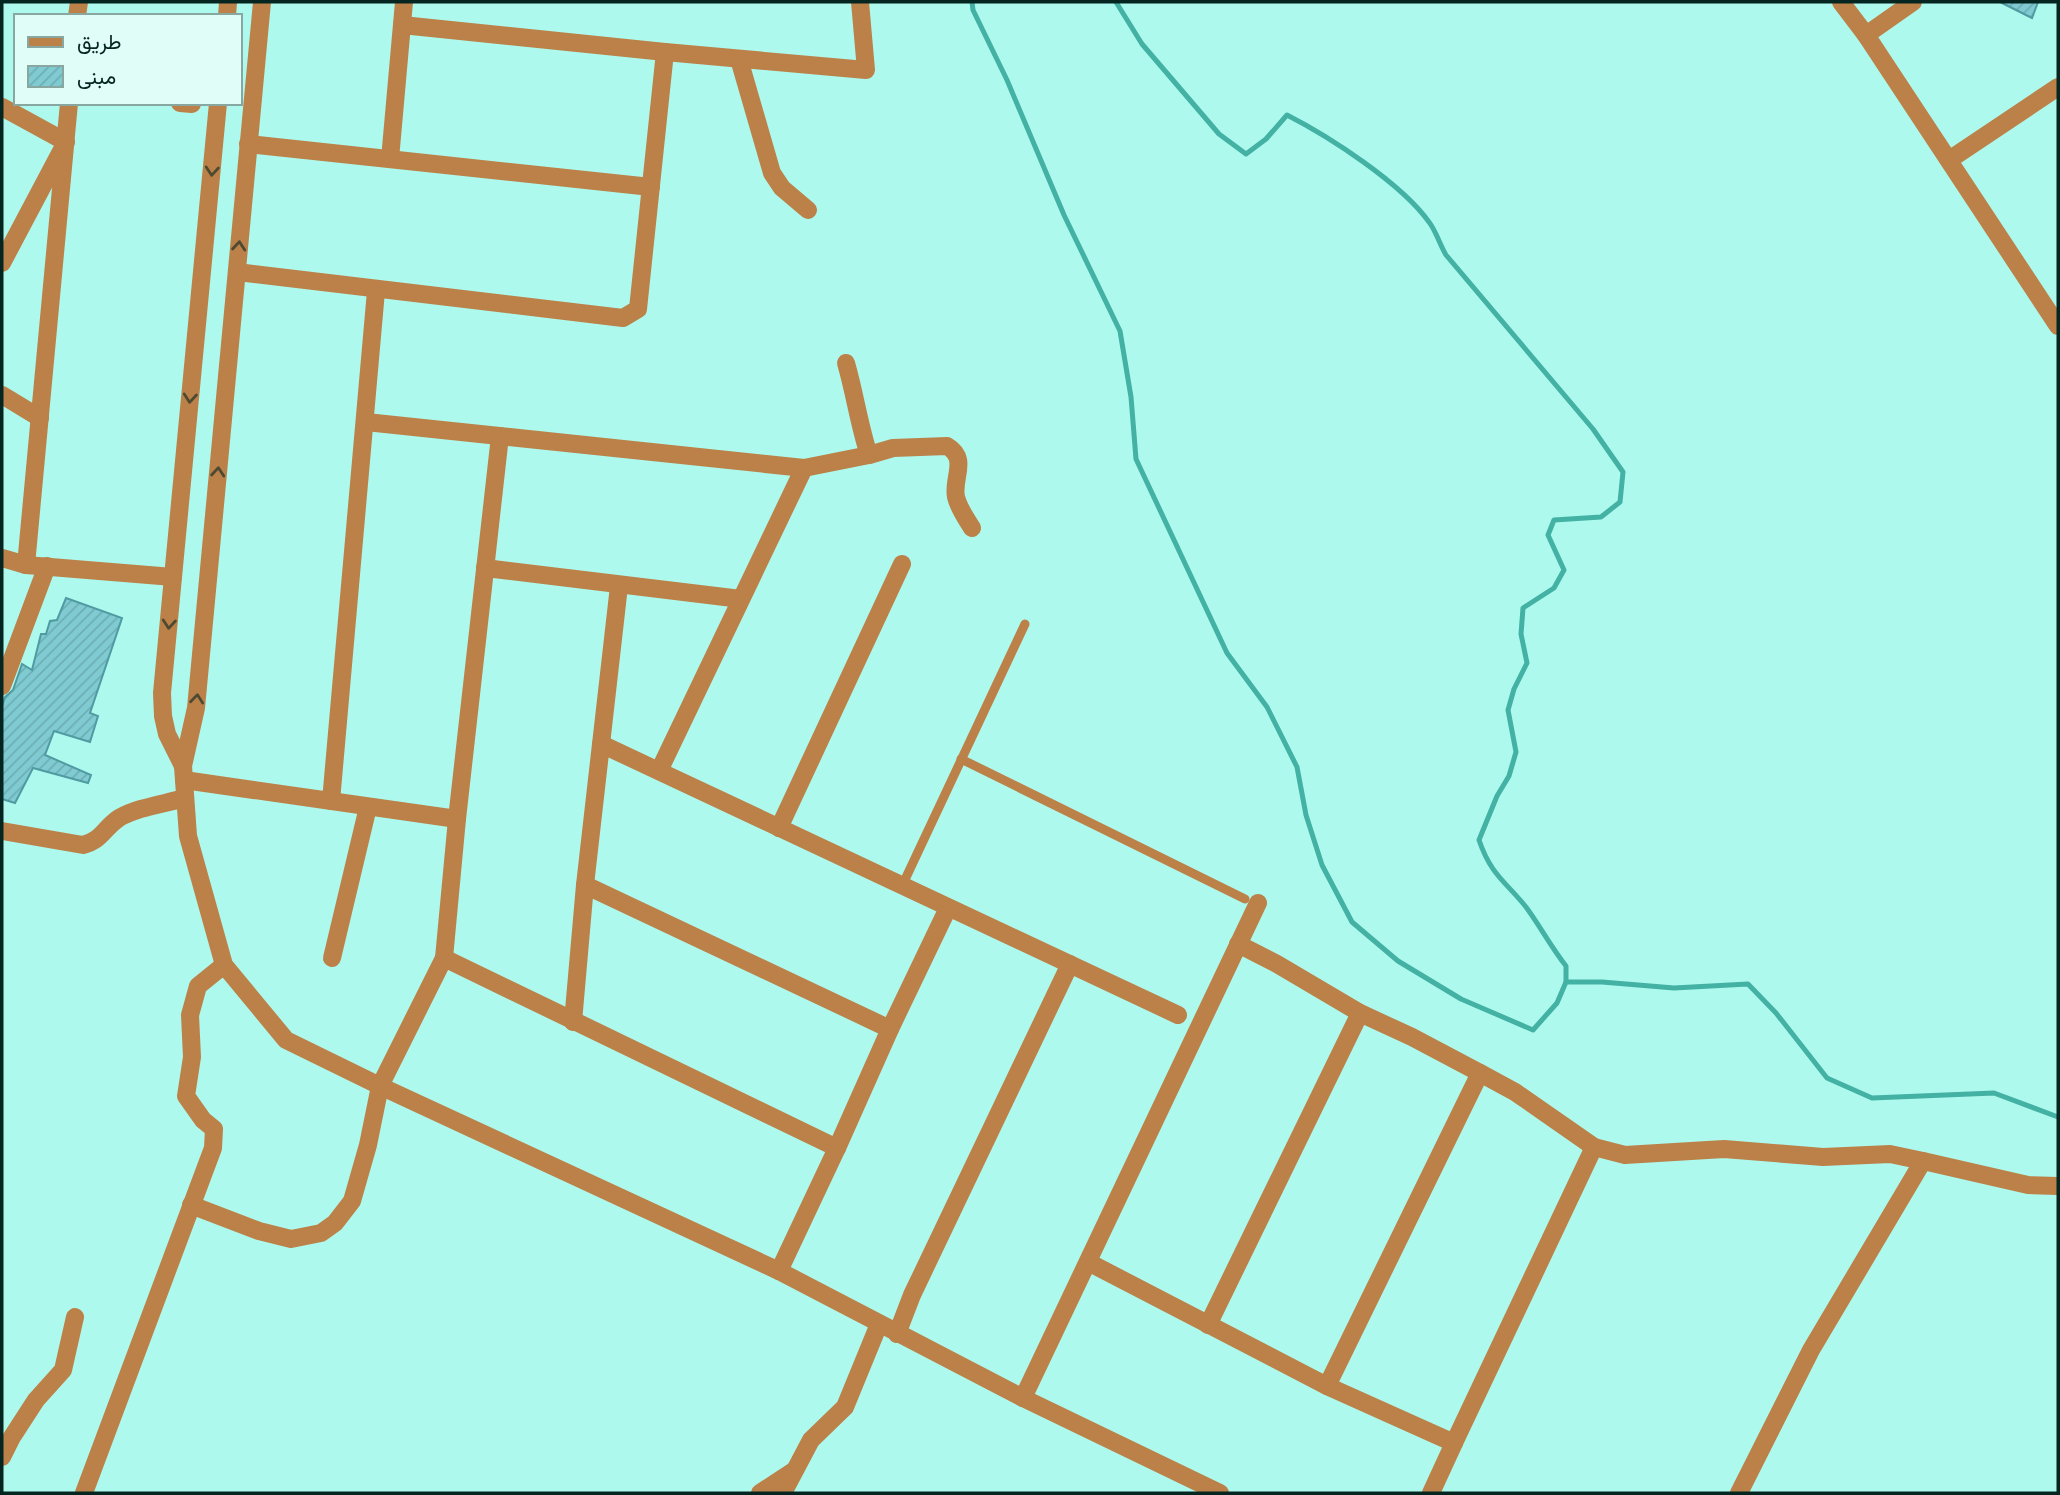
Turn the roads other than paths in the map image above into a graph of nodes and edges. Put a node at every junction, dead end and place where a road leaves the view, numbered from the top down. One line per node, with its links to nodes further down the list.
1 (261, 2): 15 (street)
2 (404, 2): 6 (street)
3 (860, 2): 9 (street)
4 (1840, 2): 7 (street)
5 (1913, 2): 7 (street)
6 (402, 24): 8 (street); 16 (street)
7 (1866, 34): 17 (street)
8 (665, 52): 9 (street); 18 (street)
9 (739, 59): 19 (street)
10 (2058, 87): 17 (street)
11 (69, 105): 14 (street)
12 (218, 105): 37 (street, one-way to 37)
13 (2, 107): 14 (street)
14 (66, 142): 20 (street); 26 (street)
15 (248, 144): 16 (street); 21 (street, one-way to 15)
16 (390, 159): 18 (street)
17 (1949, 160): 23 (street)
18 (651, 187): 22 (street)
19 (808, 210)
20 (2, 263)
21 (237, 272): 22 (street); 45 (street, one-way to 21)
22 (376, 291): 27 (street)
23 (2058, 326)
24 (846, 363): 29 (street)
25 (2, 395): 26 (street)
26 (40, 418): 34 (street)
27 (366, 422): 28 (street); 46 (street)
28 (500, 436): 30 (street); 36 (street)
29 (869, 456): 30 (street); 31 (street)
30 (804, 468): 39 (street)
31 (972, 528)
32 (2, 558): 34 (street)
33 (902, 564): 49 (street)
34 (26, 565): 35 (street)
35 (47, 566): 37 (street); 41 (street)
36 (485, 568): 38 (street); 48 (street)
37 (173, 578): 45 (street, one-way to 45)
38 (619, 586): 39 (street); 42 (street)
39 (741, 600): 44 (street)
40 (1026, 624): 43 (lane)
41 (2, 686)
42 (601, 744): 44 (street); 51 (street)
43 (961, 760): 52 (lane); 53 (lane)
44 (659, 771): 49 (street)
45 (184, 781): 46 (street); 50 (street); 59 (street)
46 (331, 801): 47 (street)
47 (368, 807): 48 (street); 56 (street)
48 (457, 819): 57 (street)
49 (779, 828): 52 (street)
50 (2, 831)
51 (586, 885): 62 (street); 63 (street)
52 (902, 886): 54 (street)
53 (1252, 901): 55 (street)
54 (948, 908): 58 (street); 63 (street)
55 (1238, 944): 60 (street); 71 (street)
56 (332, 958)
57 (444, 958): 62 (street); 65 (street)
58 (1070, 964): 61 (street); 76 (street)
59 (224, 965): 65 (street); 70 (street)
60 (1360, 1013): 64 (street); 75 (street)
61 (1178, 1015)
62 (573, 1022): 67 (street)
63 (890, 1029): 67 (street)
64 (1480, 1073): 66 (street); 77 (street)
65 (380, 1086): 70 (street); 72 (street)
66 (1594, 1147): 68 (street); 79 (street)
67 (837, 1148): 72 (street)
68 (1923, 1161): 69 (street); 87 (street)
69 (2058, 1186)
70 (191, 1205): 82 (street)
71 (1088, 1262): 75 (street); 78 (street)
72 (779, 1271): 74 (street)
73 (75, 1317): 80 (street)
74 (879, 1324): 76 (street); 81 (street)
75 (1208, 1325): 77 (street)
76 (897, 1334): 78 (street)
77 (1327, 1386): 79 (street)
78 (1023, 1398): 85 (street)
79 (1454, 1443): 86 (street)
80 (2, 1457)
81 (792, 1472): 83 (street); 84 (street)
82 (84, 1493)
83 (760, 1493)
84 (783, 1493)
85 (1220, 1493)
86 (1431, 1493)
87 (1739, 1493)

